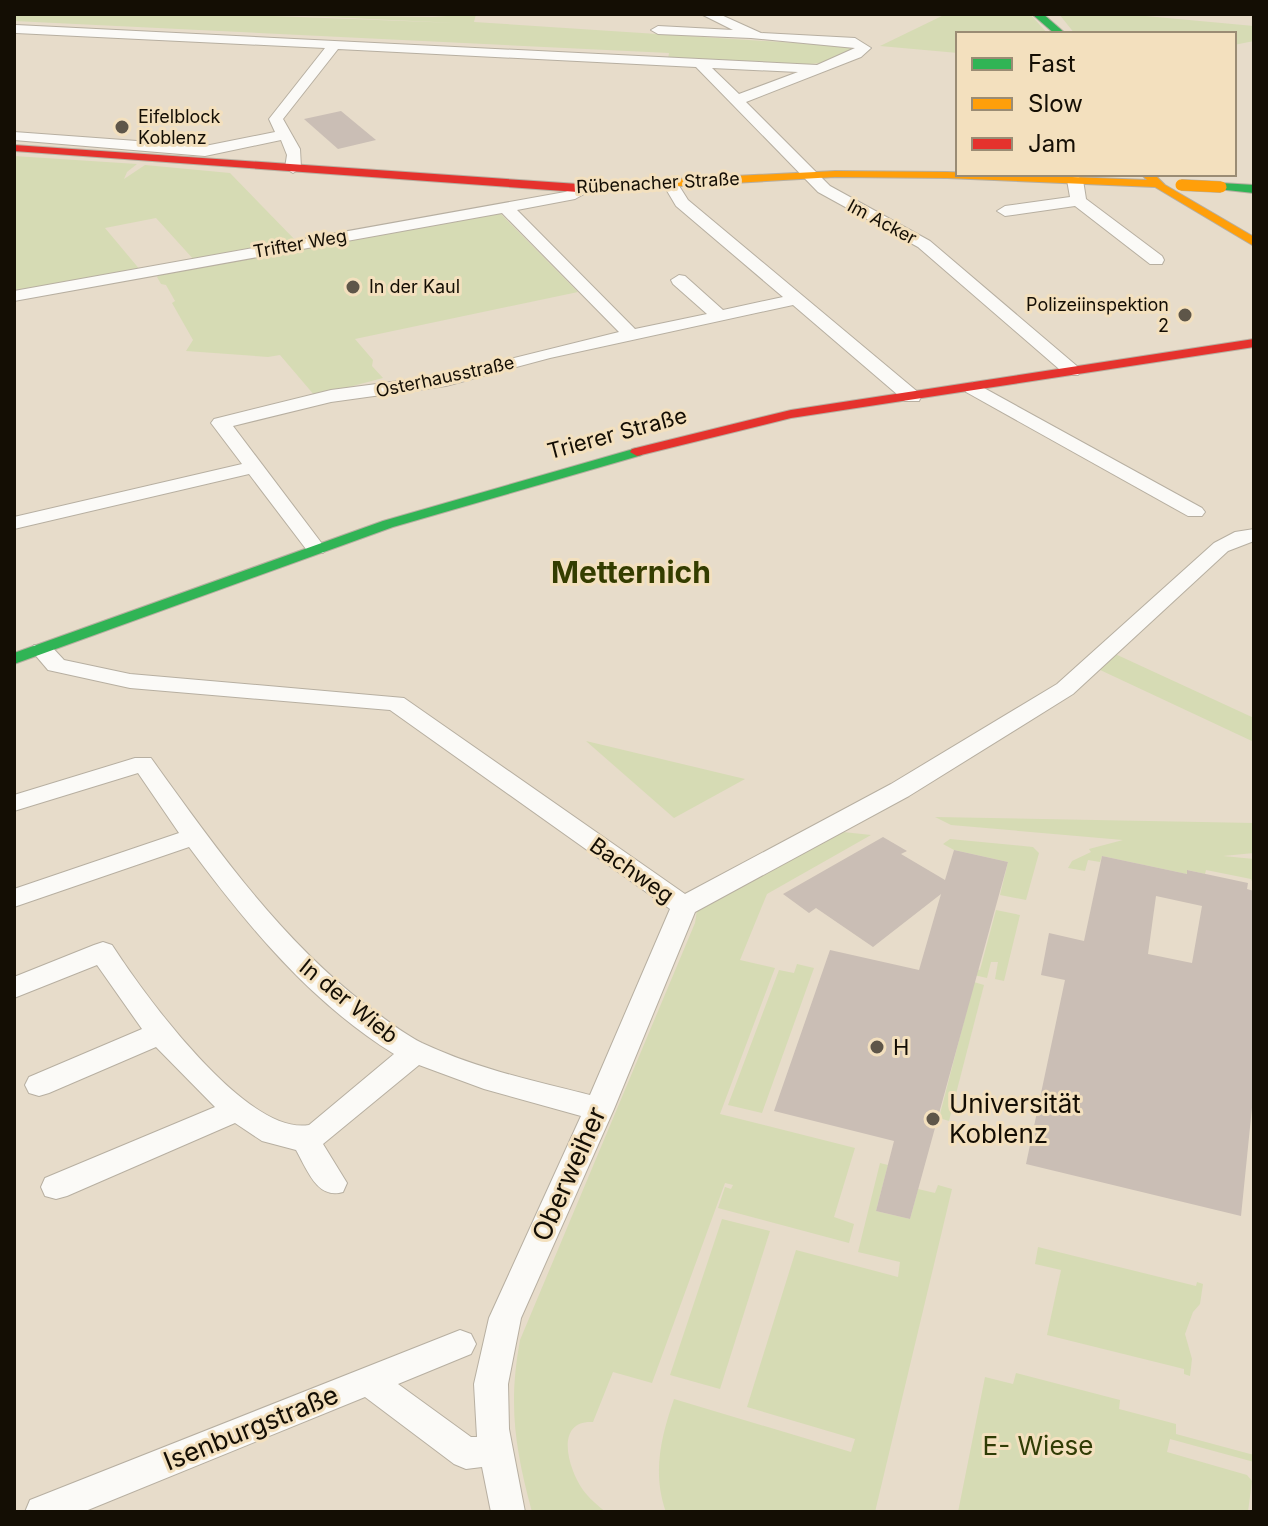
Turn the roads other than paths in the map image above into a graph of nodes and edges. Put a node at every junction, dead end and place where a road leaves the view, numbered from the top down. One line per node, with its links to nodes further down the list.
1 (708, 14): 6 (street)
2 (1037, 14): 3 (main road)
3 (1057, 26)
4 (16, 29): 7 (street)
5 (658, 30): 6 (street)
6 (751, 35): 9 (street)
7 (336, 43): 8 (street); 12 (street)
8 (702, 63): 9 (street); 10 (street, Im Acker)
9 (817, 69): 10 (street)
10 (734, 99): 15 (street, Im Acker)
11 (14, 136): 12 (street)
12 (288, 140): 14 (street)
13 (14, 148): 14 (main road, Rübenacher Straße)
14 (284, 167): 23 (main road, Rübenacher Straße)
15 (811, 175): 16 (main road, Rübenacher Straße); 22 (main road, Rübenacher Straße); 37 (street, Im Acker)
16 (956, 175)
17 (971, 176): 19 (main road, Rübenacher Straße)
18 (1152, 179): 19 (main road, Rübenacher Straße); 20 (main road, Rübenacher Straße); 29 (main road)
19 (1075, 180): 25 (street)
20 (1184, 180): 21 (main road, Rübenacher Straße, bridge); 28 (main road)
21 (1225, 180): 24 (main road, Rübenacher Straße)
22 (671, 184): 23 (main road, Rübenacher Straße); 33 (street)
23 (585, 189): 26 (street, Trifter Weg)
24 (1252, 190)
25 (1078, 201): 27 (street); 30 (street)
26 (505, 207): 32 (street, Trifter Weg); 35 (street)
27 (1005, 211)
28 (1254, 224)
29 (1254, 242)
30 (1156, 260)
31 (679, 280): 34 (street)
32 (14, 296)
33 (799, 299): 34 (street, Osterhausstraße); 39 (street)
34 (721, 317): 35 (street, Osterhausstraße)
35 (631, 335): 40 (street, Osterhausstraße)
36 (1254, 343): 37 (main road, Trierer Straße)
37 (1072, 371): 38 (main road, Trierer Straße)
38 (973, 388): 39 (main road, Trierer Straße); 41 (street)
39 (912, 397): 44 (main road, Trierer Straße)
40 (252, 467): 42 (street); 44 (street)
41 (1195, 512)
42 (14, 523)
43 (1254, 535): 50 (street, Bachweg)
44 (316, 549): 45 (main road, Trierer Straße)
45 (42, 650): 46 (main road, Trierer Straße); 50 (street, Bachweg)
46 (14, 659)
47 (14, 803): 48 (street, In der Wieb)
48 (193, 837): 49 (street); 53 (street, In der Wieb)
49 (14, 898)
50 (684, 906): 56 (street, Oberweiher)
51 (14, 988): 52 (street)
52 (158, 1034): 54 (street); 55 (street)
53 (415, 1052): 56 (street, In der Wieb); 57 (street)
54 (39, 1085)
55 (239, 1109): 57 (street); 59 (street)
56 (599, 1109): 62 (street, Oberweiher)
57 (305, 1140): 58 (street)
58 (332, 1183)
59 (56, 1187)
60 (460, 1344): 61 (street, Isenburgstraße)
61 (368, 1381): 62 (street); 63 (street, Isenburgstraße)
62 (495, 1451): 64 (street, Oberweiher)
63 (42, 1512)
64 (508, 1512)

